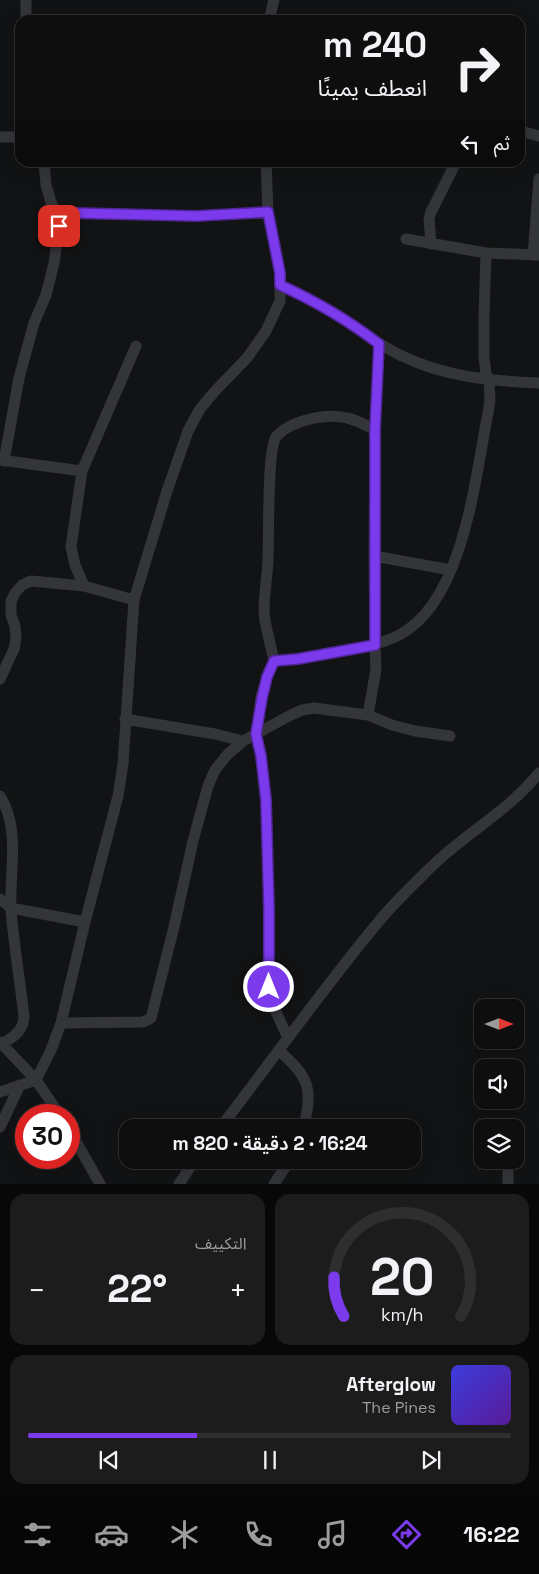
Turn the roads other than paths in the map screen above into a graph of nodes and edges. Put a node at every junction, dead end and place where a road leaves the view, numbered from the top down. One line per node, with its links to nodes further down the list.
1 (26, 0): 3 (street)
2 (274, 0): 4 (street)
3 (26, 15)
4 (270, 15)
5 (525, 132): 6 (street)
6 (539, 136)
7 (0, 137): 8 (street)
8 (15, 137)
9 (44, 167): 14 (street)
10 (266, 167): 13 (street)
11 (454, 167): 16 (street)
12 (539, 179): 18 (street)
13 (268, 212): 14 (street); 19 (street)
14 (58, 217): 25 (street)
15 (406, 239): 16 (street)
16 (431, 244): 17 (street)
17 (486, 253): 18 (street); 22 (street)
18 (536, 255)
19 (280, 285): 20 (street); 30 (street)
20 (379, 344): 22 (street); 24 (street)
21 (136, 346): 26 (street)
22 (489, 380): 23 (street); 28 (street)
23 (539, 383)
24 (375, 430): 27 (street); 32 (street)
25 (2, 460): 26 (street)
26 (82, 471): 29 (street)
27 (374, 556): 28 (street); 31 (street)
28 (451, 570): 31 (street)
29 (84, 586): 30 (street); 33 (street)
30 (134, 600): 35 (street)
31 (375, 645): 32 (street); 34 (street)
32 (274, 661): 36 (street)
33 (0, 679)
34 (368, 715): 36 (street); 37 (street)
35 (125, 719): 38 (street); 43 (street)
36 (256, 734): 38 (street); 45 (street)
37 (450, 736)
38 (243, 741): 44 (street)
39 (539, 773): 45 (street)
40 (0, 796): 42 (street)
41 (0, 899): 42 (street)
42 (11, 908): 43 (street); 46 (street)
43 (85, 922): 44 (street)
44 (61, 1023): 48 (street)
45 (288, 1038): 47 (street)
46 (1, 1043): 48 (street)
47 (279, 1051): 52 (street); 53 (street)
48 (36, 1080): 49 (street); 51 (street)
49 (20, 1085): 50 (street); 54 (street)
50 (0, 1092)
51 (52, 1104)
52 (227, 1119)
53 (306, 1119)
54 (0, 1127)
55 (80, 1149): 59 (street)
56 (190, 1169): 60 (street)
57 (285, 1169): 61 (street)
58 (508, 1169): 62 (street)
59 (100, 1184)
60 (179, 1184)
61 (274, 1184)
62 (508, 1184)

